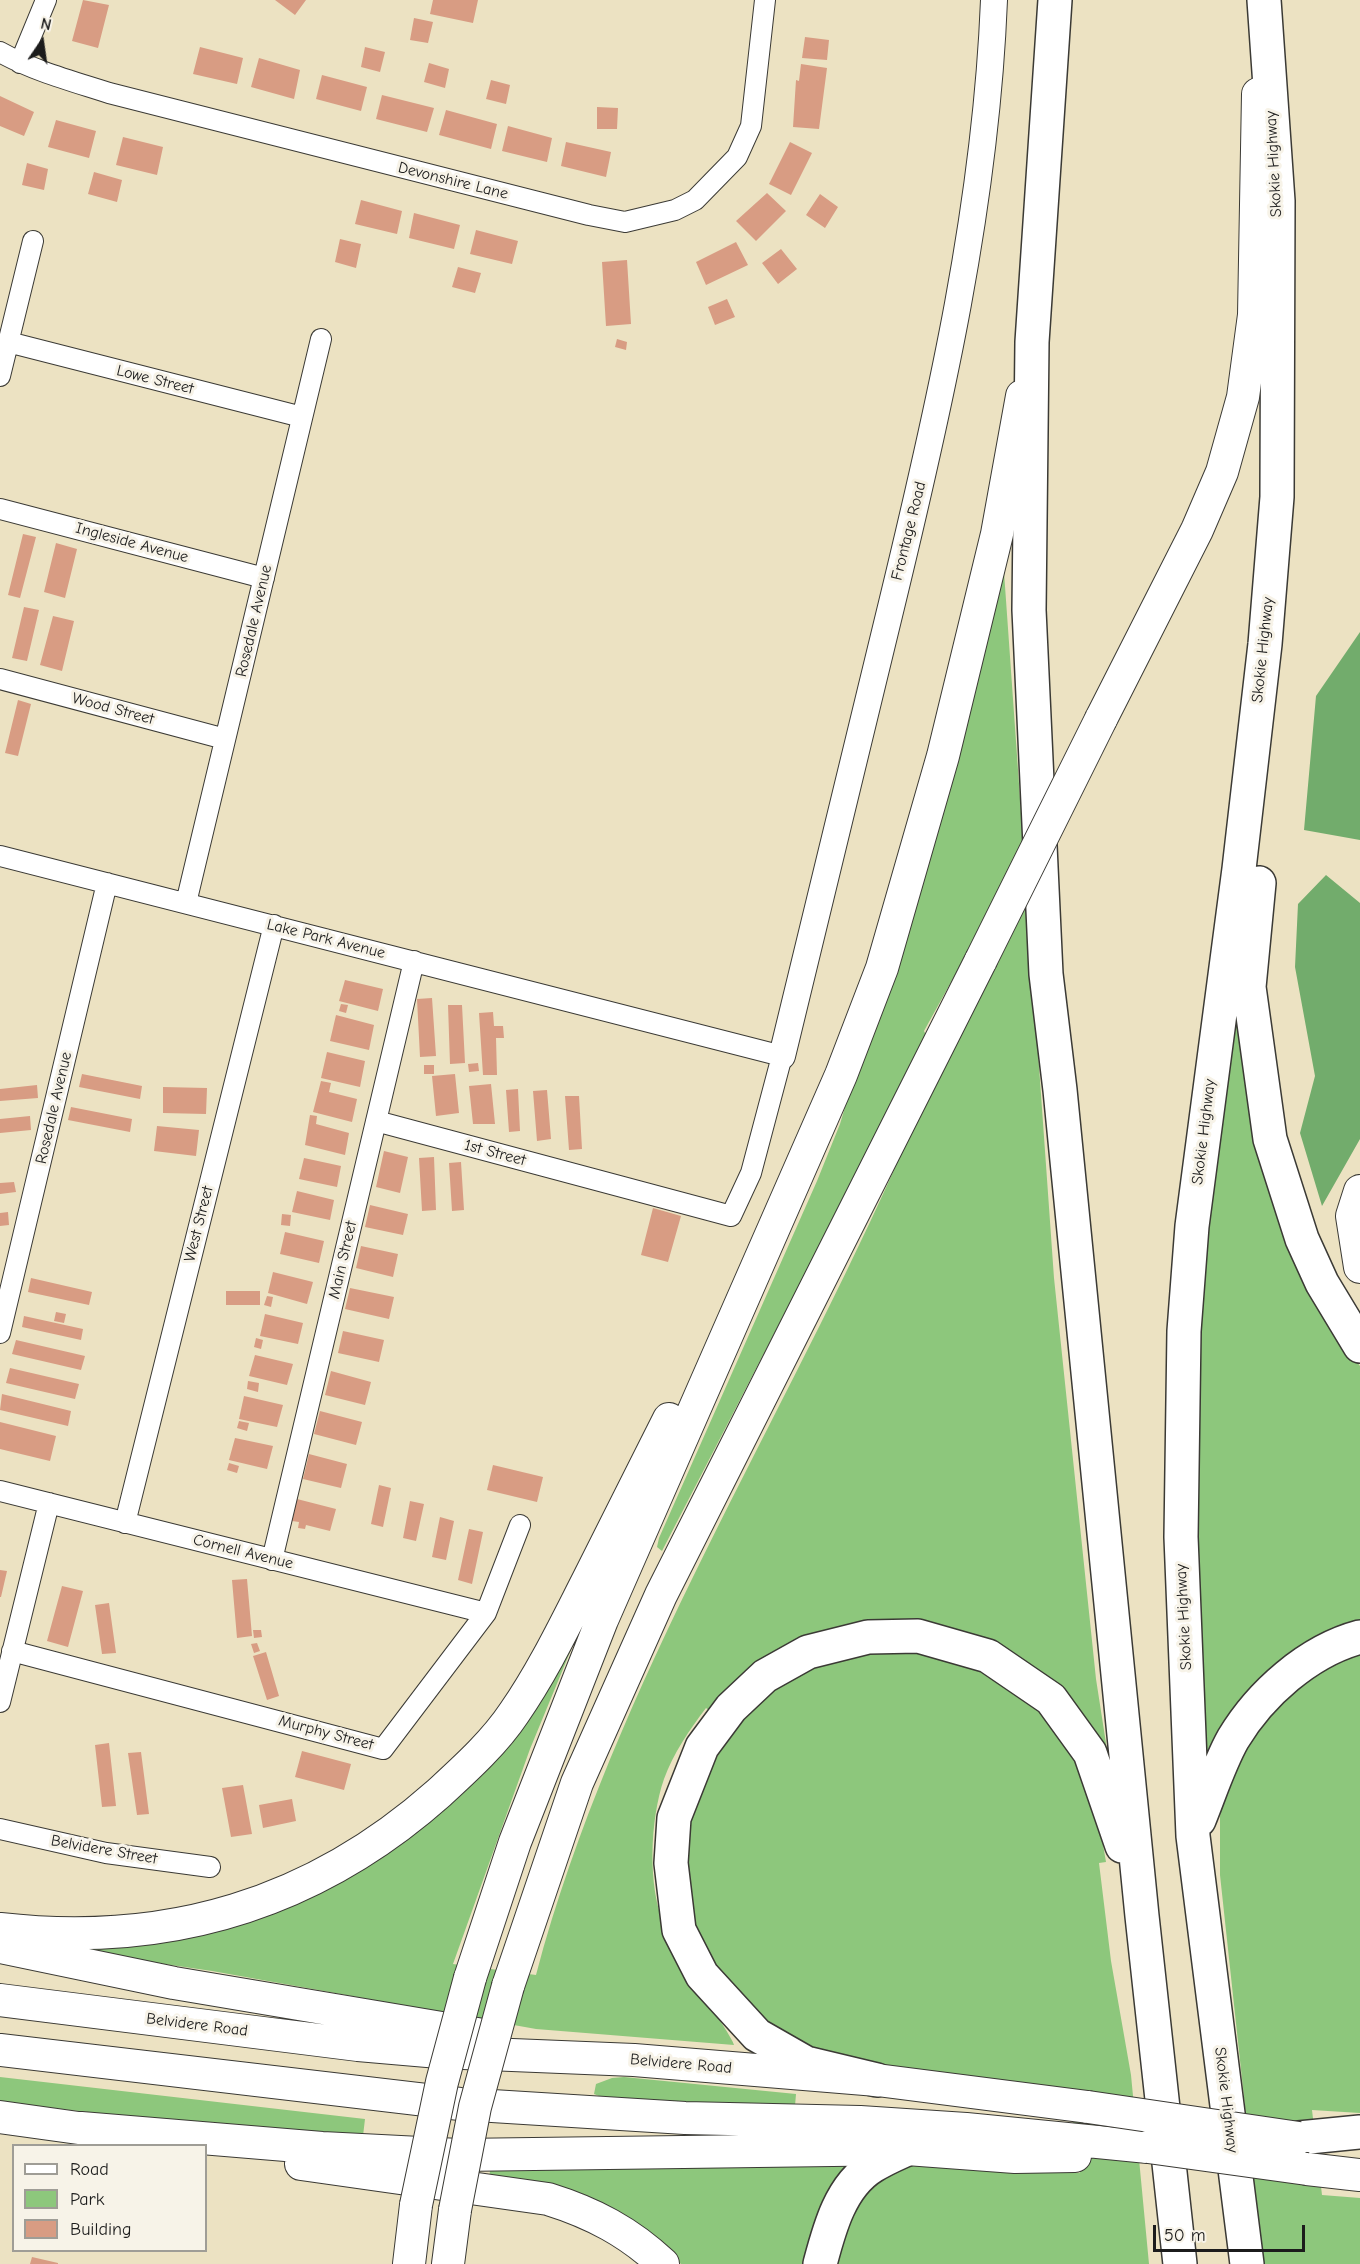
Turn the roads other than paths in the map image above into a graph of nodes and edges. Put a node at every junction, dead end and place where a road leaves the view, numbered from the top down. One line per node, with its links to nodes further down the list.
1 (46, 0): 8 (street)
2 (765, 0): 8 (street, Devonshire Lane)
3 (994, 0): 25 (street, Frontage Road)
4 (1055, 0): 12 (highway)
5 (1259, 0): 62 (main road, bridge)
6 (1264, 0): 15 (highway, Skokie Highway)
7 (0, 52): 8 (street, Devonshire Lane)
8 (20, 63)
9 (33, 241): 11 (street)
10 (321, 339): 14 (street, Rosedale Avenue)
11 (8, 342): 13 (street); 14 (street, Lowe Street)
12 (1032, 342): 29 (main road); 44 (highway)
13 (0, 376)
14 (302, 417): 17 (street, Rosedale Avenue)
15 (1278, 497): 31 (highway); 42 (highway, Skokie Highway)
16 (0, 509): 17 (street, Ingleside Avenue)
17 (264, 578): 19 (street, Rosedale Avenue)
18 (0, 678): 19 (street, Wood Street)
19 (225, 739): 22 (street, Rosedale Avenue)
20 (0, 856): 21 (street, Lake Park Avenue)
21 (107, 883): 22 (street, Lake Park Avenue); 30 (street, Rosedale Avenue)
22 (186, 903): 23 (street, Lake Park Avenue)
23 (274, 925): 24 (street, Lake Park Avenue); 34 (street, West Street)
24 (414, 961): 25 (street, Lake Park Avenue); 26 (street, Main Street)
25 (782, 1056): 26 (street, 1st Street)
26 (376, 1121): 36 (street, Main Street)
27 (1360, 1191): 28 (main road)
28 (1360, 1267)
29 (751, 1282): 45 (main road); 61 (main road, bridge)
30 (0, 1334)
31 (1360, 1346)
32 (0, 1491): 33 (street, Cornell Avenue)
33 (49, 1503): 34 (street, Cornell Avenue); 39 (street)
34 (125, 1522): 36 (street, Cornell Avenue)
35 (520, 1525): 37 (street, Murphy Street)
36 (272, 1560): 37 (street, Cornell Avenue)
37 (486, 1613): 39 (street, Murphy Street)
38 (1360, 1637): 42 (highway)
39 (12, 1651): 40 (street)
40 (0, 1702)
41 (0, 1828): 43 (street, Belvidere Street)
42 (1193, 1836): 66 (highway, Skokie Highway)
43 (210, 1867)
44 (1142, 1916): 50 (highway); 65 (highway)
45 (0, 1929)
46 (0, 1947): 49 (main road)
47 (0, 2000): 49 (main road, Belvidere Road)
48 (0, 2050): 57 (main road)
49 (634, 2060): 50 (main road, Belvidere Road)
50 (877, 2080): 59 (main road, Belvidere Road, bridge)
51 (0, 2117): 52 (main road)
52 (81, 2128): 54 (main road); 58 (main road)
53 (1360, 2132): 59 (highway)
54 (184, 2144)
55 (1360, 2146): 59 (main road, Belvidere Road)
56 (207, 2148): 63 (main road)
57 (1088, 2148): 58 (main road); 59 (main road, Belvidere Road, bridge)
58 (907, 2149): 64 (highway)
59 (1303, 2153): 60 (main road, Belvidere Road)
60 (1360, 2175)
61 (409, 2264)
62 (448, 2264)
63 (663, 2264)
64 (820, 2264)
65 (1180, 2264)
66 (1247, 2264)

